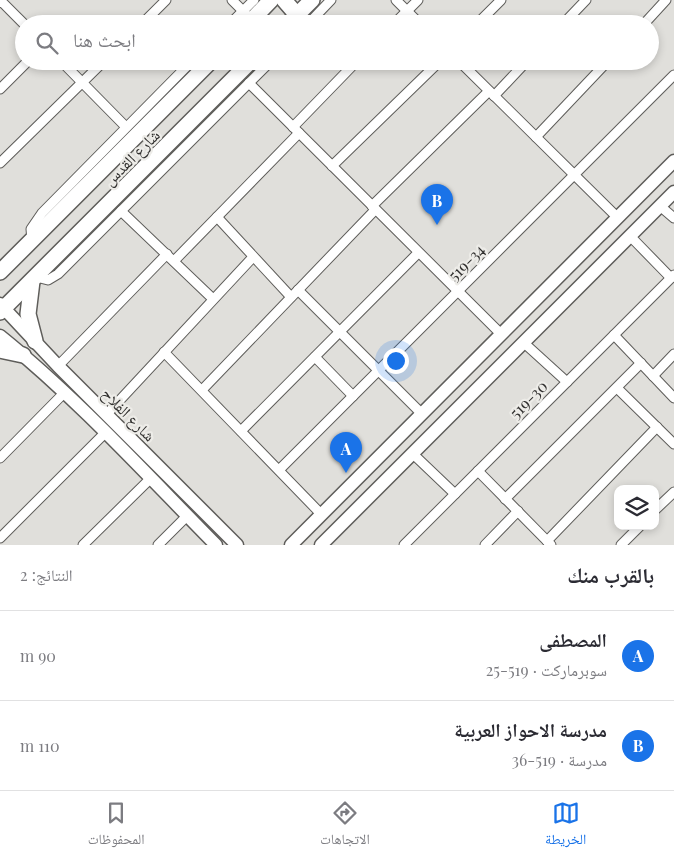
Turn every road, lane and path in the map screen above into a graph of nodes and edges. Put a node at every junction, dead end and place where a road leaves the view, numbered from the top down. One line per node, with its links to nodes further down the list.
1 (166, 0): 16 (street)
2 (232, 0): 17 (street)
3 (254, 0): 18 (street)
4 (271, 0): 19 (main road)
5 (284, 0): 20 (main road)
6 (312, 0): 21 (main road)
7 (331, 0): 22 (street)
8 (396, 0): 14 (street)
9 (418, 0): 14 (street)
10 (501, 0): 25 (street)
11 (586, 0): 26 (street)
12 (666, 0): 27 (street)
13 (3, 4): 15 (street)
14 (407, 11): 23 (street); 24 (street)
15 (15, 15)
16 (151, 15)
17 (244, 15)
18 (248, 15)
19 (251, 15)
20 (294, 15)
21 (302, 15)
22 (307, 15)
23 (403, 15)
24 (411, 15)
25 (486, 15)
26 (572, 15)
27 (652, 15)
28 (19, 70): 43 (street)
29 (70, 70): 41 (street)
30 (95, 70): 41 (street)
31 (183, 70): 45 (street)
32 (202, 70): 60 (main road, شارع القدس)
33 (242, 70): 68 (main road, شارع القدس)
34 (262, 70): 42 (street)
35 (349, 70): 46 (street)
36 (431, 70): 50 (street)
37 (468, 70): 44 (street)
38 (517, 70): 44 (street)
39 (599, 70): 47 (street)
40 (674, 75): 51 (street, 519-34)
41 (82, 83): 45 (street); 49 (street)
42 (249, 83): 46 (street); 55 (street)
43 (0, 89)
44 (491, 93): 47 (street); 54 (street)
45 (126, 127): 60 (street)
46 (296, 130): 50 (street); 56 (street)
47 (536, 137): 51 (street)
48 (674, 161): 57 (street)
49 (0, 163)
50 (332, 166): 54 (street)
51 (574, 175): 57 (street); 70 (street, 519-34)
52 (674, 192): 53 (street)
53 (660, 206): 58 (street); 59 (street)
54 (374, 208): 61 (street); 69 (street)
55 (121, 211): 62 (street); 68 (street)
56 (217, 217): 63 (street); 65 (street)
57 (618, 218): 74 (street)
58 (674, 218)
59 (630, 236): 67 (street); 75 (street)
60 (32, 240): 64 (main road, شارع القدس)
61 (418, 253): 70 (street); 76 (street)
62 (166, 254): 65 (street); 88 (street)
63 (253, 257): 71 (street); 72 (street)
64 (7, 261): 66 (main road, شارع القدس)
65 (174, 261): 72 (street)
66 (0, 272)
67 (672, 276): 78 (street, 519-30)
68 (34, 279): 73 (main road, شارع القدس); 80 (main road)
69 (298, 290): 71 (street); 76 (street)
70 (457, 292): 77 (street); 89 (street, 519-34)
71 (291, 297): 93 (street)
72 (213, 299): 83 (street)
73 (1, 308): 80 (street, شارع الفلاح)
74 (524, 312): 75 (street); 77 (street)
75 (539, 326): 81 (street)
76 (340, 332): 86 (street); 89 (street)
77 (501, 334): 97 (street)
78 (614, 335): 87 (street); 91 (street, 519-30)
79 (0, 336): 85 (street, شارع الفلاح)
80 (35, 341): 88 (street, شارع الفلاح)
81 (523, 342): 91 (street); 103 (street)
82 (0, 350): 85 (main road)
83 (164, 352): 93 (street); 98 (street)
84 (674, 354): 90 (street)
85 (23, 355): 94 (street, شارع الفلاح)
86 (315, 357): 95 (street); 100 (street)
87 (641, 364): 90 (street); 92 (street)
88 (58, 366): 98 (street, شارع الفلاح)
89 (378, 370): 95 (street, 519-34); 97 (street)
90 (653, 376): 96 (street)
91 (567, 382): 106 (street, 519-30)
92 (616, 388): 99 (street); 110 (street)
93 (202, 390): 100 (street)
94 (64, 393): 101 (street, شارع الفلاح); 104 (street)
95 (353, 396): 105 (street, 519-34)
96 (674, 398)
97 (422, 414): 113 (street)
98 (106, 415): 121 (street, شارع الفلاح)
99 (657, 427): 102 (street); 117 (street)
100 (241, 431): 105 (street)
101 (105, 433): 107 (street, شارع الفلاح); 116 (street)
102 (674, 444)
103 (412, 453): 109 (street); 123 (street)
104 (0, 458)
105 (279, 470): 113 (street)
106 (478, 471): 109 (street, 519-30); 110 (street)
107 (150, 479): 114 (street, شارع الفلاح); 118 (street)
108 (674, 492): 111 (street)
109 (455, 494): 124 (street, 519-30)
110 (505, 498): 112 (street)
111 (659, 506)
112 (518, 511): 117 (street); 125 (street)
113 (322, 514): 122 (street)
114 (187, 516): 119 (street); 120 (street, شارع الفلاح)
115 (636, 530): 126 (street)
116 (0, 538)
117 (549, 543)
118 (83, 545)
119 (158, 545)
120 (216, 545)
121 (237, 545)
122 (291, 545)
123 (321, 545)
124 (404, 545)
125 (485, 545)
126 (621, 545)

